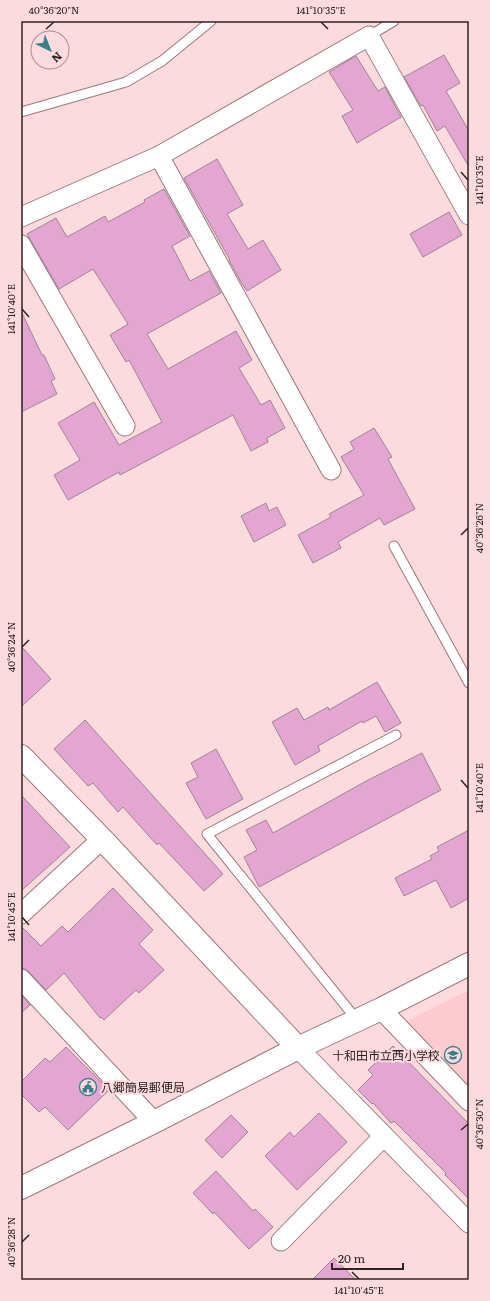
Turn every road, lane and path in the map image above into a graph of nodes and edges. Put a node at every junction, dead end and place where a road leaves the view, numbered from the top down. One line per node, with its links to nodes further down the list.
1 (212, 21): 4 (lane)
2 (394, 21): 3 (lane)
3 (369, 36): 5 (street); 6 (street)
4 (21, 112)
5 (158, 156): 7 (street); 10 (street)
6 (469, 215)
7 (21, 217)
8 (21, 245): 9 (street)
9 (125, 426)
10 (331, 470)
11 (394, 546): 12 (lane)
12 (469, 683)
13 (396, 735): 20 (lane)
14 (21, 756): 15 (street)
15 (102, 839): 16 (street); 21 (street)
16 (21, 914)
17 (469, 964): 19 (street)
18 (21, 979): 23 (street)
19 (381, 1009): 20 (street); 22 (street)
20 (357, 1020): 21 (street)
21 (298, 1048): 23 (street); 24 (street)
22 (469, 1101)
23 (154, 1122): 25 (street)
24 (384, 1136): 26 (street); 27 (street)
25 (21, 1188)
26 (469, 1223)
27 (281, 1242)

